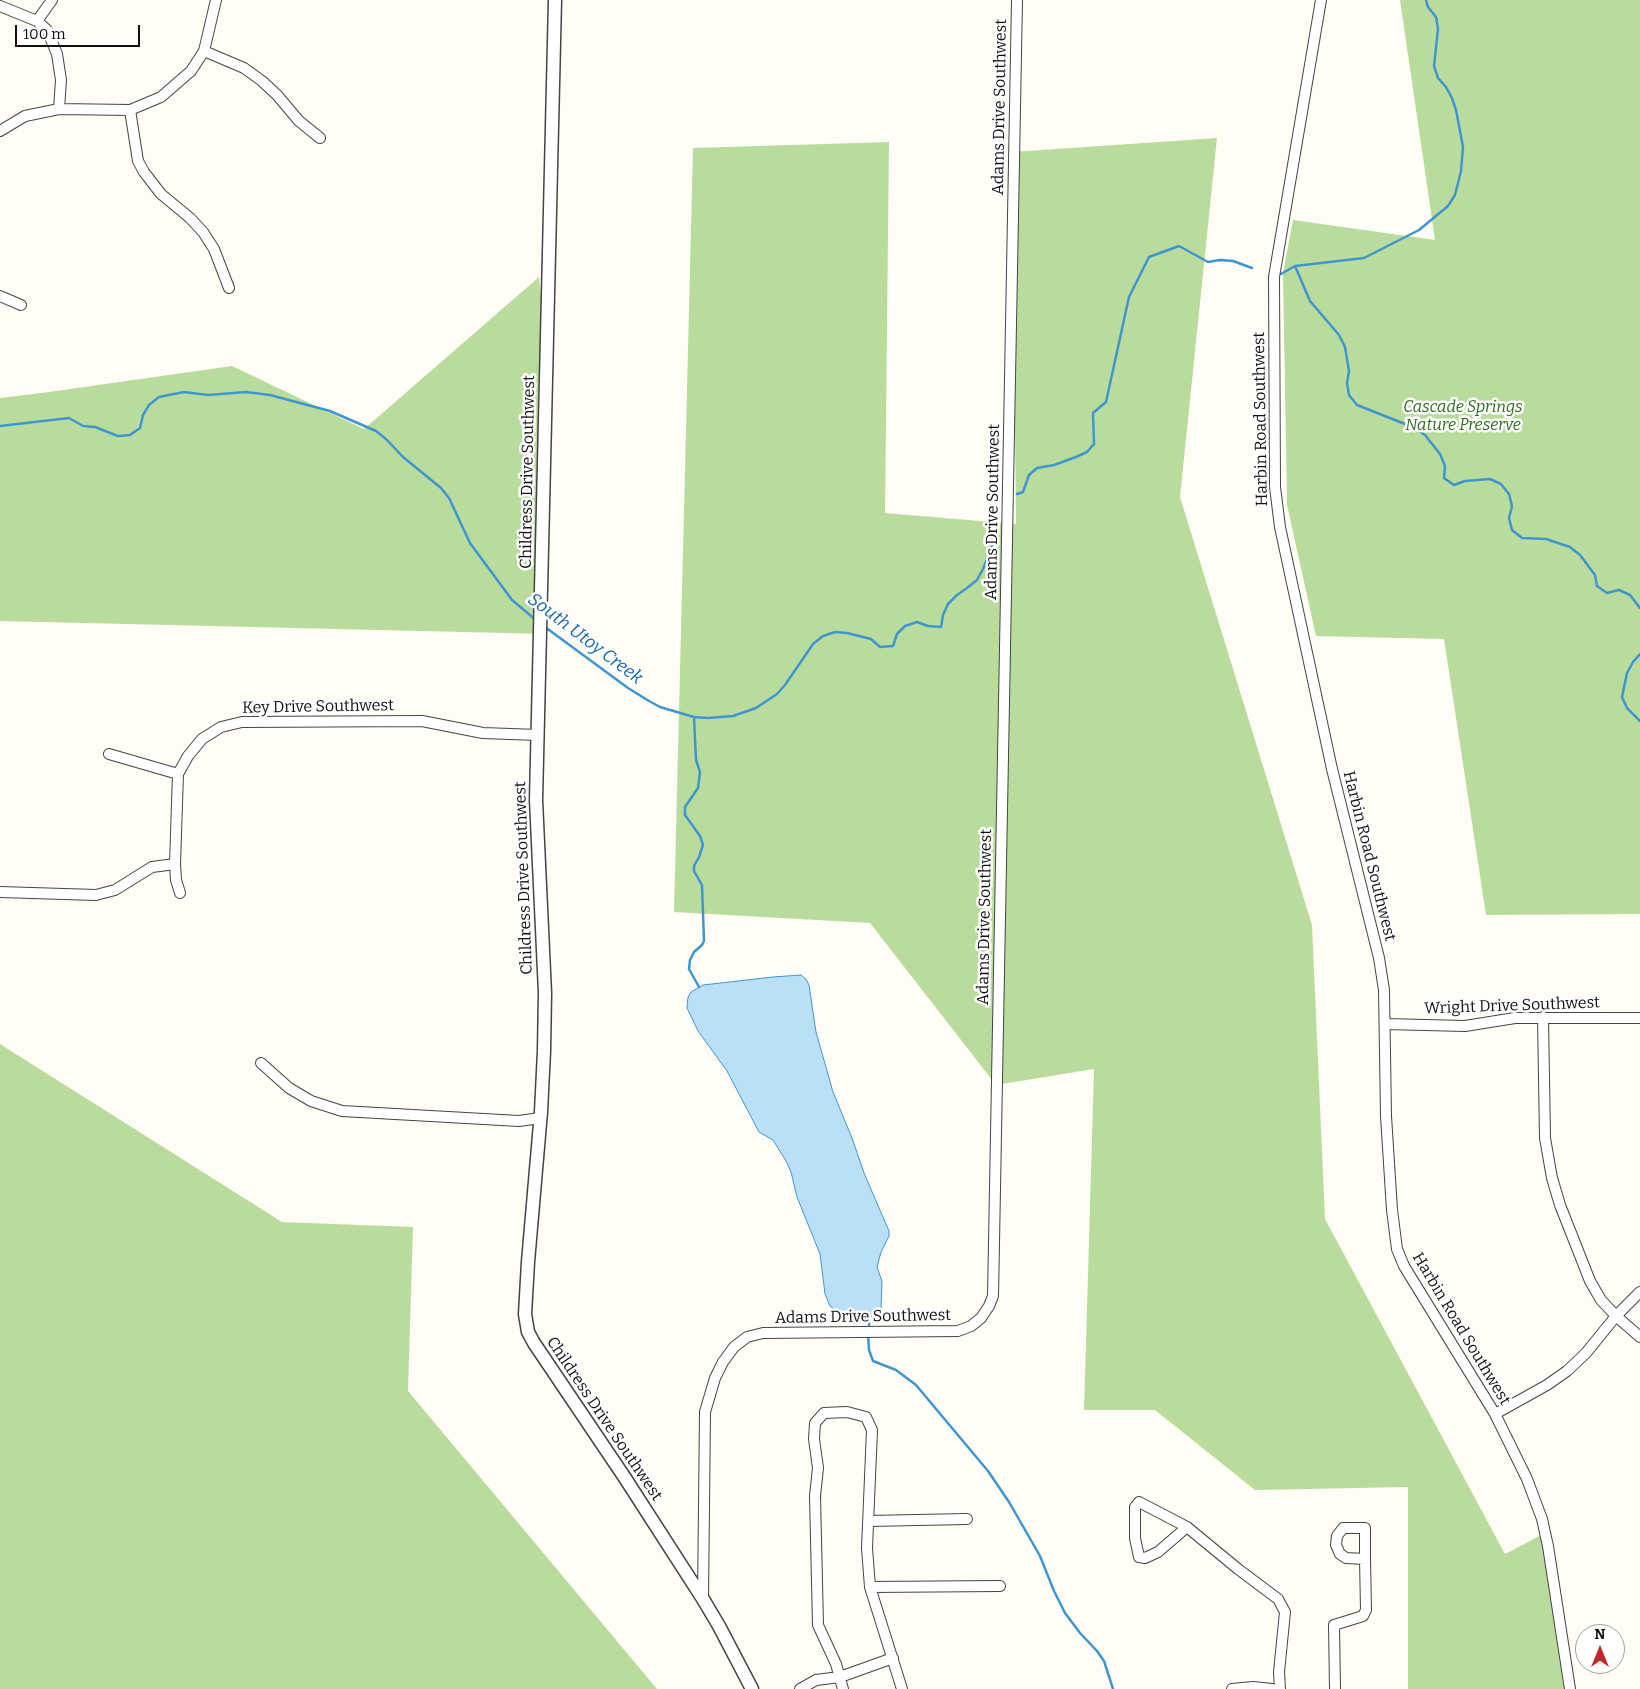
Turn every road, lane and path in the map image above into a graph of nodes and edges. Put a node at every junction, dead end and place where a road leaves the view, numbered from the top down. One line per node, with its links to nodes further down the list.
1 (52, 0): 7 (street)
2 (216, 0): 8 (street)
3 (555, 0): 16 (street, Childress Drive Southwest)
4 (1017, 0): 37 (street, Adams Drive Southwest)
5 (1321, 0): 24 (street, Harbin Road Southwest)
6 (0, 6): 7 (street)
7 (37, 21): 9 (street)
8 (204, 51): 10 (street); 12 (street)
9 (59, 110): 10 (street); 11 (street)
10 (130, 110): 13 (street)
11 (0, 131)
12 (320, 138)
13 (229, 288)
14 (0, 296): 15 (street)
15 (21, 304)
16 (538, 735): 18 (street, Key Drive Southwest); 26 (street, Childress Drive Southwest)
17 (109, 754): 18 (street)
18 (178, 774): 19 (street, Key Drive Southwest)
19 (175, 864): 20 (street); 21 (street, Key Drive Southwest)
20 (0, 892)
21 (180, 893)
22 (1542, 1017): 23 (street, Wright Drive Southwest); 24 (street, Wright Drive Southwest); 28 (street)
23 (1640, 1018)
24 (1385, 1024): 30 (street, Harbin Road Southwest)
25 (261, 1063): 26 (street)
26 (540, 1118): 37 (street, Childress Drive Southwest)
27 (1640, 1292): 28 (street)
28 (1616, 1316): 29 (street); 30 (street)
29 (1640, 1337)
30 (1495, 1414): 48 (street, Harbin Road Southwest)
31 (967, 1519): 32 (street)
32 (868, 1520): 36 (street); 39 (street)
33 (1187, 1527): 33 (street); 46 (street)
34 (1366, 1559): 47 (street)
35 (1000, 1586): 36 (street)
36 (870, 1587): 38 (street)
37 (702, 1599): 40 (street, Childress Drive Southwest)
38 (893, 1658): 39 (street); 43 (street)
39 (840, 1677): 41 (street); 42 (street)
40 (752, 1689)
41 (800, 1689)
42 (843, 1689)
43 (902, 1689)
44 (1232, 1689): 45 (street)
45 (1272, 1689)
46 (1280, 1689)
47 (1335, 1689)
48 (1570, 1689)

